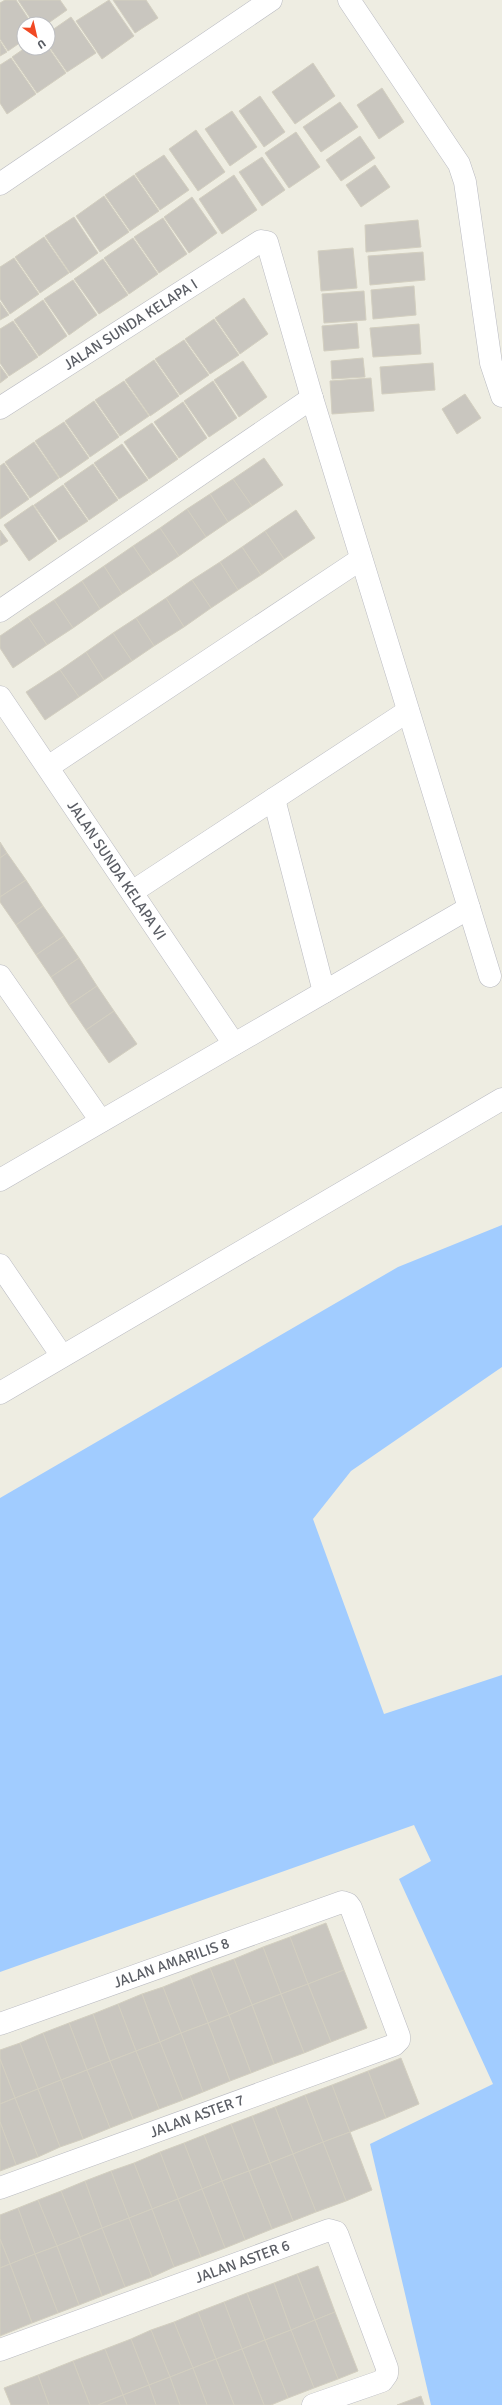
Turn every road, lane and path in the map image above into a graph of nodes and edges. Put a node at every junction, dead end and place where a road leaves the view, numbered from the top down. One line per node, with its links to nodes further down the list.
1 (270, 0): 3 (street)
2 (349, 0): 4 (street)
3 (0, 184)
4 (502, 396)
5 (312, 398): 6 (street, JALAN SUNDA KELAPA I); 7 (street); 8 (street)
6 (0, 408)
7 (361, 559): 10 (street); 11 (street)
8 (0, 611)
9 (0, 697): 11 (street, JALAN SUNDA KELAPA VI)
10 (408, 711): 12 (street); 14 (street)
11 (48, 767): 13 (street, JALAN SUNDA KELAPA VI)
12 (274, 799): 13 (street); 17 (street)
13 (132, 892): 18 (street, JALAN SUNDA KELAPA VI)
14 (469, 908): 16 (street); 17 (street)
15 (0, 976): 20 (street)
16 (490, 976)
17 (324, 992): 18 (street)
18 (234, 1044): 20 (street)
19 (502, 1099): 23 (street)
20 (101, 1122): 21 (street)
21 (0, 1180)
22 (0, 1265): 23 (street)
23 (62, 1356): 24 (street)
24 (0, 1393)
25 (0, 2024): 26 (street, JALAN AMARILIS 8)
26 (394, 2045): 27 (street, JALAN ASTER 7)
27 (0, 2188)
28 (0, 2350): 29 (street, JALAN ASTER 6)
29 (313, 2405)

